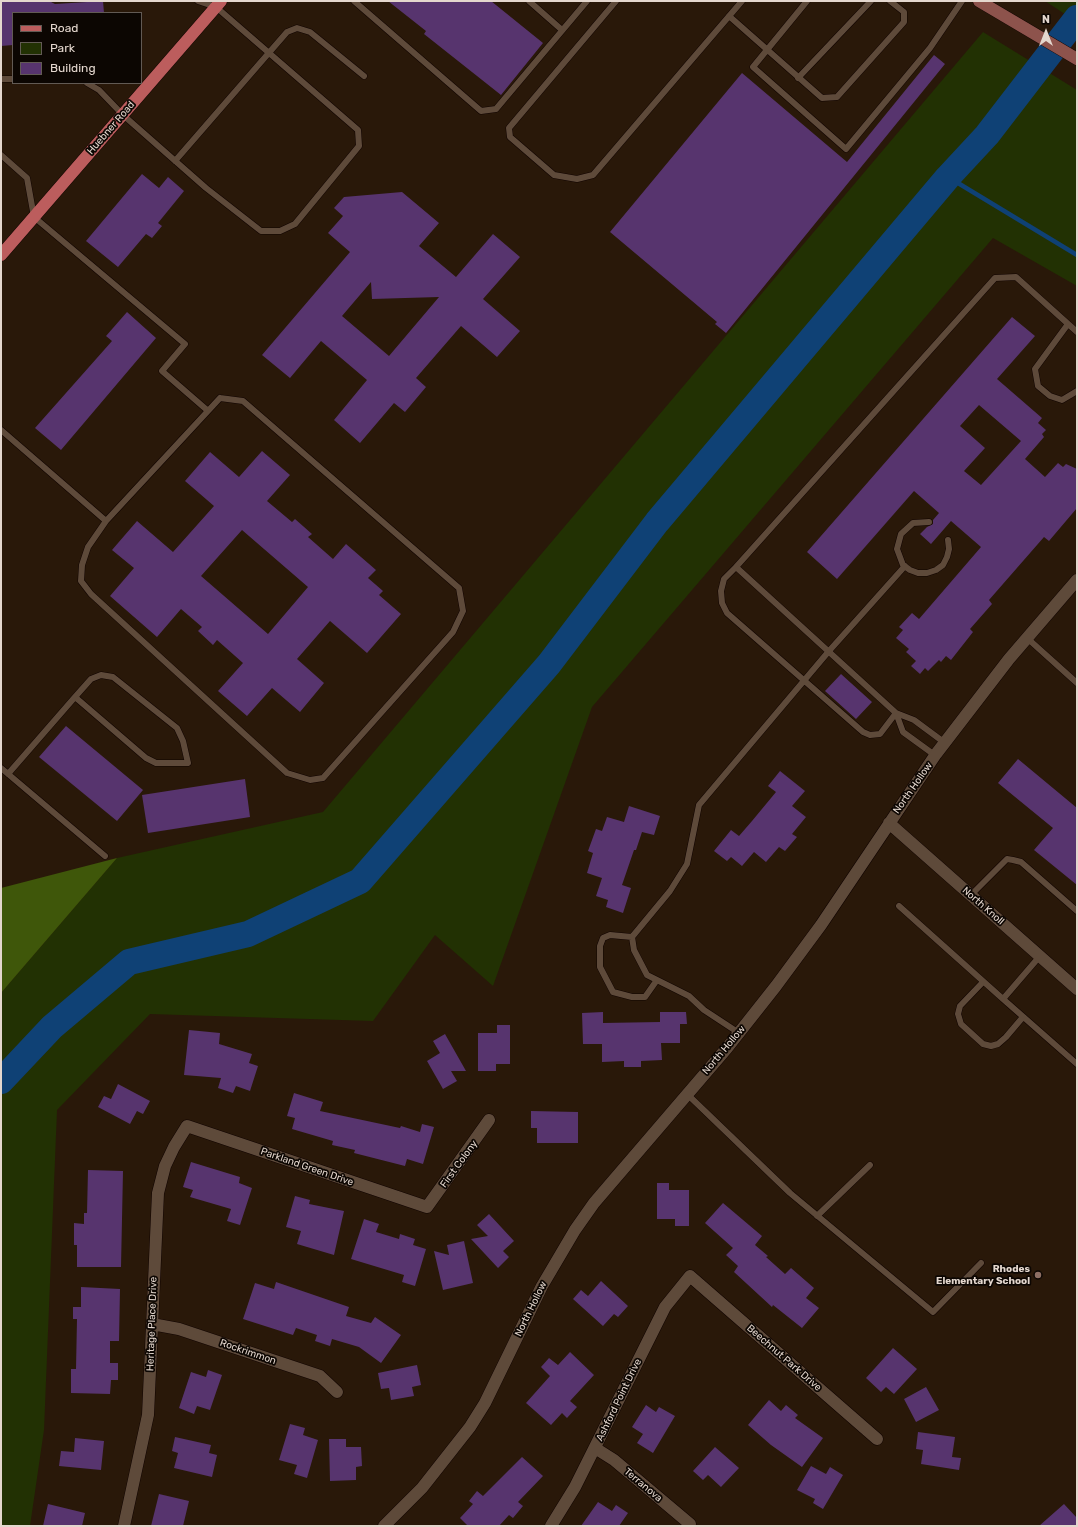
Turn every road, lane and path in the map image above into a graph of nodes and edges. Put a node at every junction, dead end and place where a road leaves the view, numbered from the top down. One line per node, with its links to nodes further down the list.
1 (198, 1): 12 (lane)
2 (354, 1): 14 (lane)
3 (529, 1): 14 (lane)
4 (587, 1): 14 (lane)
5 (616, 1): 13 (lane)
6 (742, 1): 13 (lane)
7 (808, 1): 15 (lane)
8 (871, 1): 19 (lane)
9 (890, 1): 19 (lane)
10 (962, 1): 15 (lane)
11 (979, 1): 17 (main road)
12 (218, 4): 16 (lane); 23 (main road, Huebner Road)
13 (729, 16): 15 (lane)
14 (562, 30)
15 (766, 50): 19 (lane)
16 (270, 53): 18 (lane); 25 (lane); 25 (lane)
17 (1077, 59)
18 (364, 76)
19 (798, 78)
20 (1, 79): 21 (lane)
21 (12, 79)
22 (89, 84): 23 (lane)
23 (123, 115): 25 (lane); 26 (main road, Huebner Road)
24 (1, 155): 26 (lane)
25 (175, 161)
26 (34, 217): 27 (main road, Huebner Road); 31 (lane)
27 (1, 255)
28 (1068, 324): 29 (lane); 30 (lane); 37 (lane)
29 (1077, 332)
30 (1077, 391)
31 (207, 410): 33 (lane); 33 (lane)
32 (1, 430): 33 (lane)
33 (106, 520)
34 (929, 522): 36 (lane)
35 (948, 540): 36 (lane)
36 (905, 566): 40 (lane)
37 (736, 567): 40 (lane); 41 (lane)
38 (1077, 580): 39 (street, North Hollow)
39 (1027, 638): 42 (lane); 45 (street, North Hollow)
40 (829, 651): 41 (lane); 44 (lane)
41 (805, 680): 44 (lane); 54 (lane)
42 (1077, 683)
43 (75, 697): 43 (lane); 48 (lane)
44 (896, 713): 45 (lane); 46 (lane)
45 (945, 743): 46 (street, North Hollow)
46 (936, 756): 49 (street, North Hollow)
47 (1, 768): 48 (lane)
48 (8, 774): 50 (lane)
49 (889, 823): 51 (street, North Knoll); 61 (street, North Hollow)
50 (105, 856)
51 (971, 895): 53 (lane); 55 (street, North Knoll)
52 (899, 906): 57 (lane)
53 (1077, 911)
54 (632, 937): 56 (lane); 56 (lane)
55 (1040, 956): 58 (street, North Knoll); 59 (lane)
56 (657, 980): 61 (lane)
57 (984, 982): 59 (lane); 60 (lane)
58 (1076, 987)
59 (1003, 999): 60 (lane)
60 (1023, 1017): 62 (lane)
61 (739, 1033): 63 (street, North Hollow)
62 (1077, 1064)
63 (687, 1094): 68 (lane); 75 (street, North Hollow)
64 (489, 1120): 67 (street, First Colony)
65 (187, 1126): 67 (street, Parkland Green Drive); 71 (street, Heritage Place Drive)
66 (870, 1165): 68 (lane)
67 (427, 1207)
68 (817, 1216): 69 (lane)
69 (981, 1263)
70 (690, 1276): 73 (street, Beechnut Park Drive); 74 (street, Ashford Point Drive)
71 (152, 1324): 72 (street, Rockrimmon); 77 (street, Heritage Place Drive)
72 (337, 1392)
73 (877, 1439)
74 (595, 1448): 76 (street, Terranova); 78 (street, Ashford Point Drive)
75 (392, 1524)
76 (690, 1524)
77 (124, 1526)
78 (551, 1526)

